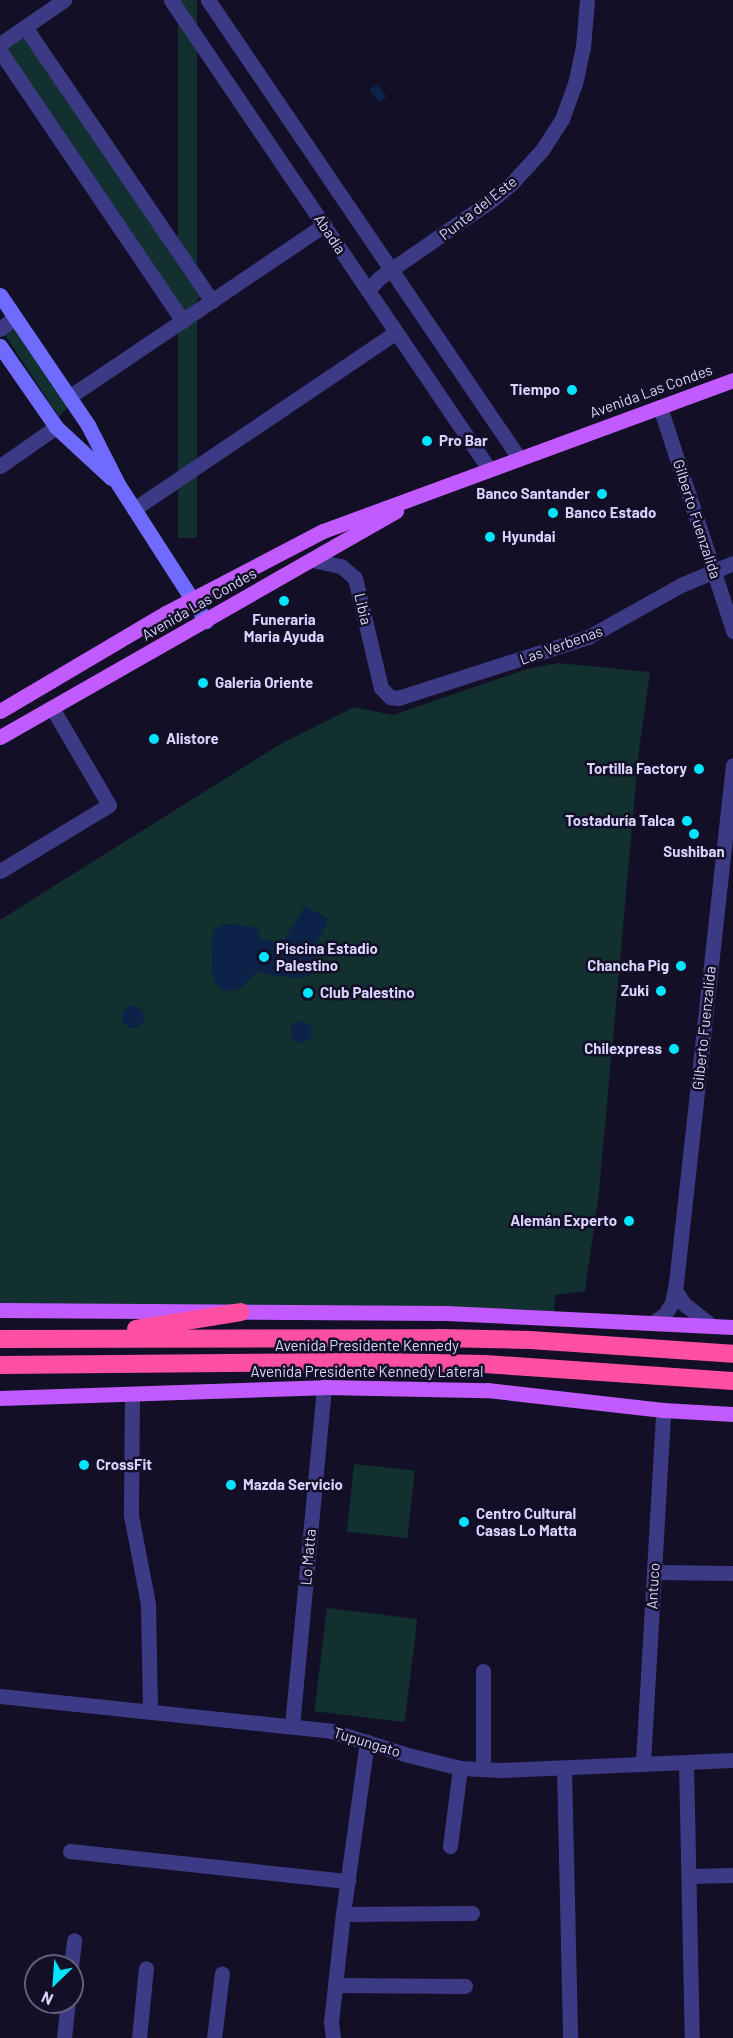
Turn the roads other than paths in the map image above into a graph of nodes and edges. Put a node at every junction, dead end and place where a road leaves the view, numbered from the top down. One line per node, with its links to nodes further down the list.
1 (64, 0): 5 (street)
2 (208, 0): 9 (street, Abadía)
3 (587, 0): 9 (street, Punta del Este)
4 (177, 3): 8 (street, Abadía)
5 (25, 27): 6 (street); 12 (street)
6 (0, 44)
7 (0, 51): 14 (street)
8 (324, 225): 10 (street, Abadía); 12 (street)
9 (393, 272): 10 (street, Punta del Este); 22 (street, Abadía)
10 (368, 290): 16 (street, Abadía)
11 (0, 295): 13 (main road)
12 (212, 301): 14 (street)
13 (15, 317): 15 (street); 19 (main road)
14 (183, 321): 19 (street)
15 (0, 329)
16 (396, 332): 24 (street, Abadía); 27 (street)
17 (0, 346): 21 (main road)
18 (733, 380): 20 (main road, Avenida Las Condes)
19 (72, 401): 21 (main road); 25 (main road)
20 (660, 407): 22 (main road, Avenida Las Condes); 30 (street, Gilberto Fuenzalida)
21 (56, 426): 23 (street); 25 (main road)
22 (519, 458): 24 (main road, Avenida Las Condes)
23 (0, 466)
24 (489, 469): 26 (main road, Avenida Las Condes)
25 (118, 484): 27 (main road)
26 (414, 500): 28 (main road, Avenida Las Condes); 31 (main road, Avenida Las Condes)
27 (134, 509): 31 (main road)
28 (312, 560): 32 (main road, Avenida Las Condes); 34 (street, Libia)
29 (733, 563): 30 (street, Las Verbenas)
30 (713, 570): 33 (street, Gilberto Fuenzalida); 34 (street, Las Verbenas)
31 (192, 599): 32 (main road); 36 (main road, Avenida Las Condes)
32 (206, 621): 35 (main road, Avenida Las Condes)
33 (733, 631)
34 (381, 688)
35 (52, 708): 37 (main road, Avenida Las Condes); 39 (street)
36 (0, 711)
37 (0, 737)
38 (733, 765): 40 (street, Gilberto Fuenzalida)
39 (0, 871)
40 (675, 1290): 43 (street, Gilberto Fuenzalida); 44 (street)
41 (0, 1310): 42 (main road)
42 (241, 1312): 43 (main road); 47 (highway)
43 (654, 1322): 44 (main road)
44 (711, 1325): 45 (main road)
45 (733, 1327)
46 (0, 1339): 47 (highway, Avenida Presidente Kennedy)
47 (69, 1339): 48 (highway, Avenida Presidente Kennedy)
48 (733, 1354)
49 (0, 1365): 50 (highway, Avenida Presidente Kennedy)
50 (676, 1379): 51 (highway, Avenida Presidente Kennedy); 53 (highway)
51 (733, 1381)
52 (324, 1387): 54 (main road, Avenida Presidente Kennedy Lateral); 56 (main road, Avenida Presidente Kennedy Lateral); 63 (street, Lo Matta)
53 (733, 1390)
54 (132, 1394): 55 (main road, Avenida Presidente Kennedy Lateral); 62 (street)
55 (0, 1398)
56 (663, 1410): 57 (main road, Avenida Presidente Kennedy Lateral); 58 (street, Antuco)
57 (733, 1413)
58 (654, 1572): 59 (street); 66 (street, Antuco)
59 (733, 1573)
60 (483, 1671): 70 (street)
61 (0, 1696): 62 (street, Tupungato)
62 (150, 1712): 63 (street, Tupungato)
63 (292, 1726): 64 (street, Tupungato)
64 (367, 1742): 68 (street, Tupungato); 75 (street)
65 (733, 1760): 67 (street, Tupungato)
66 (643, 1762): 67 (street, Tupungato); 69 (street, Tupungato)
67 (686, 1762): 74 (street)
68 (460, 1768): 70 (street, Tupungato); 71 (street)
69 (564, 1768): 70 (street, Tupungato); 91 (street)
70 (483, 1769)
71 (450, 1846)
72 (70, 1851): 75 (street)
73 (733, 1875): 74 (street)
74 (689, 1876): 92 (street)
75 (348, 1881): 77 (street)
76 (472, 1913): 77 (street)
77 (343, 1914): 82 (street)
78 (74, 1940): 79 (street)
79 (72, 1954)
80 (146, 1968): 87 (street)
81 (222, 1973): 88 (street)
82 (336, 1985): 83 (street); 85 (street)
83 (465, 1986)
84 (67, 2014): 86 (street)
85 (331, 2022): 89 (street); 90 (street)
86 (64, 2038)
87 (139, 2038)
88 (214, 2038)
89 (324, 2038)
90 (333, 2038)
91 (570, 2038)
92 (692, 2038)

